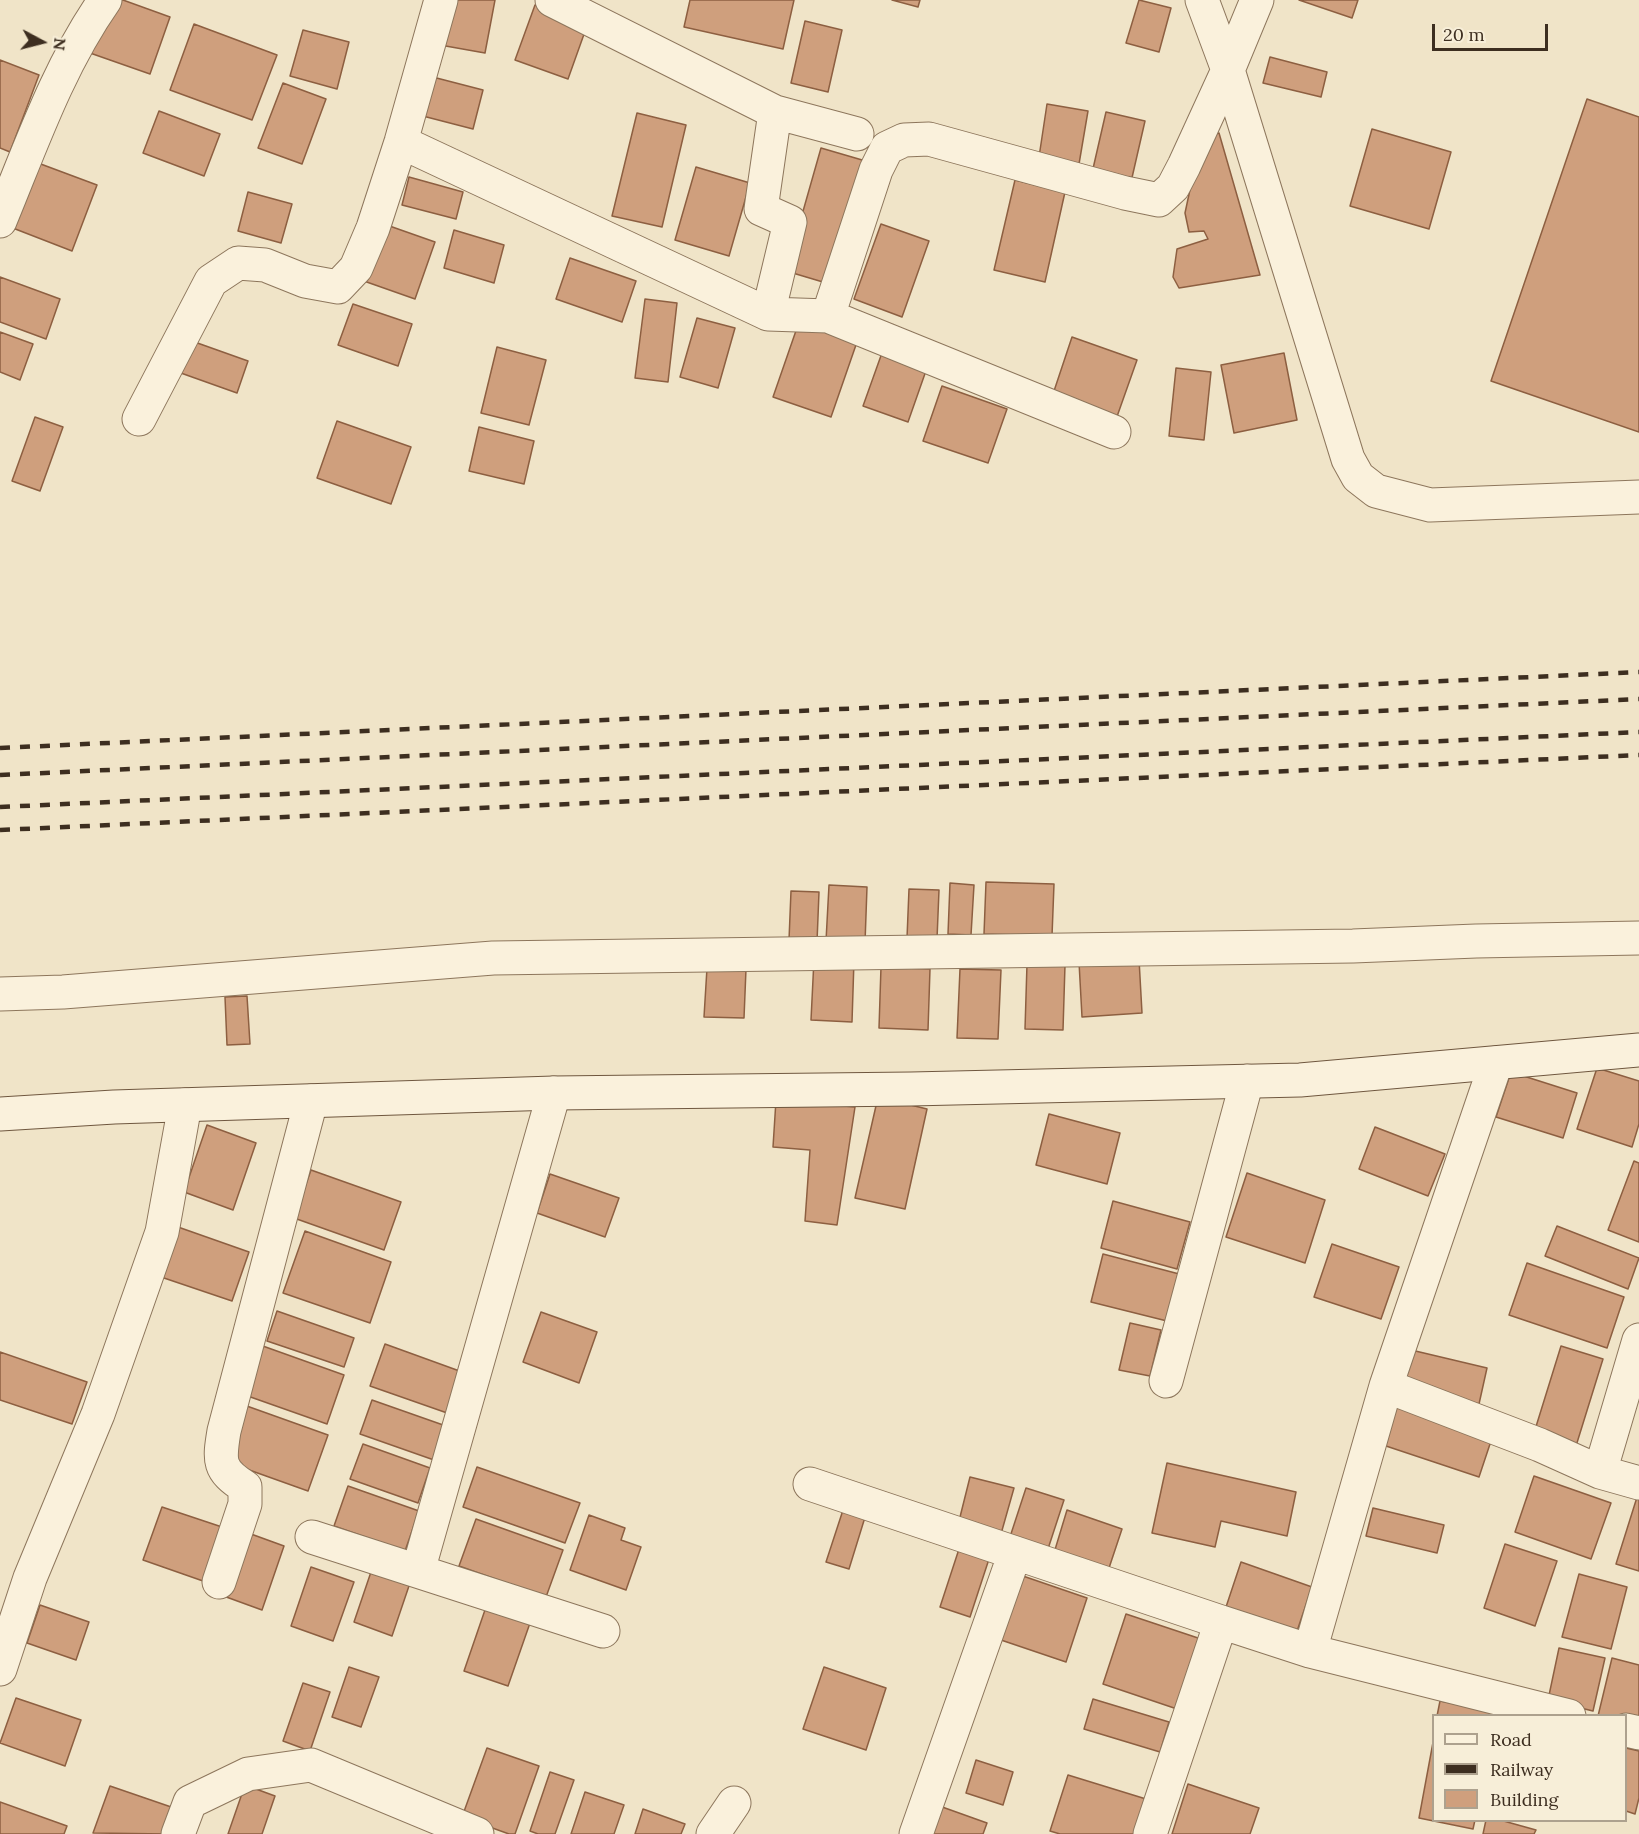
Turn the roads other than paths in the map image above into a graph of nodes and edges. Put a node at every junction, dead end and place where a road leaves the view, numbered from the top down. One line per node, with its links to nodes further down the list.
1 (105, 0): 10 (street)
2 (441, 0): 9 (street)
3 (552, 0): 7 (street)
4 (1202, 0): 6 (street)
5 (1257, 0): 6 (street)
6 (1228, 70): 12 (street); 15 (street)
7 (775, 112): 8 (street); 11 (street)
8 (858, 134)
9 (401, 142): 11 (street); 13 (street)
10 (0, 221)
11 (768, 314): 12 (street)
12 (828, 316): 14 (street)
13 (139, 419)
14 (1114, 432)
15 (1639, 497)
16 (1639, 938): 17 (street)
17 (0, 994)
18 (1639, 1050): 19 (street)
19 (1496, 1063): 20 (street); 27 (street)
20 (1247, 1081): 21 (street); 26 (street)
21 (554, 1093): 22 (street); 33 (street)
22 (311, 1101): 23 (street); 34 (street)
23 (185, 1105): 24 (street); 38 (street)
24 (0, 1114)
25 (1639, 1340): 28 (street)
26 (1166, 1381)
27 (1386, 1386): 28 (street); 37 (street)
28 (1599, 1472): 29 (street)
29 (1639, 1483)
30 (810, 1484): 32 (street)
31 (312, 1537): 33 (street)
32 (1015, 1553): 35 (street); 44 (street)
33 (418, 1571): 36 (street)
34 (219, 1582)
35 (1221, 1622): 37 (street); 45 (street)
36 (603, 1630)
37 (1310, 1651): 39 (street)
38 (1, 1661)
39 (1561, 1714)
40 (734, 1803): 43 (street)
41 (178, 1834): 42 (street)
42 (477, 1834)
43 (713, 1834)
44 (916, 1834)
45 (1150, 1834)

